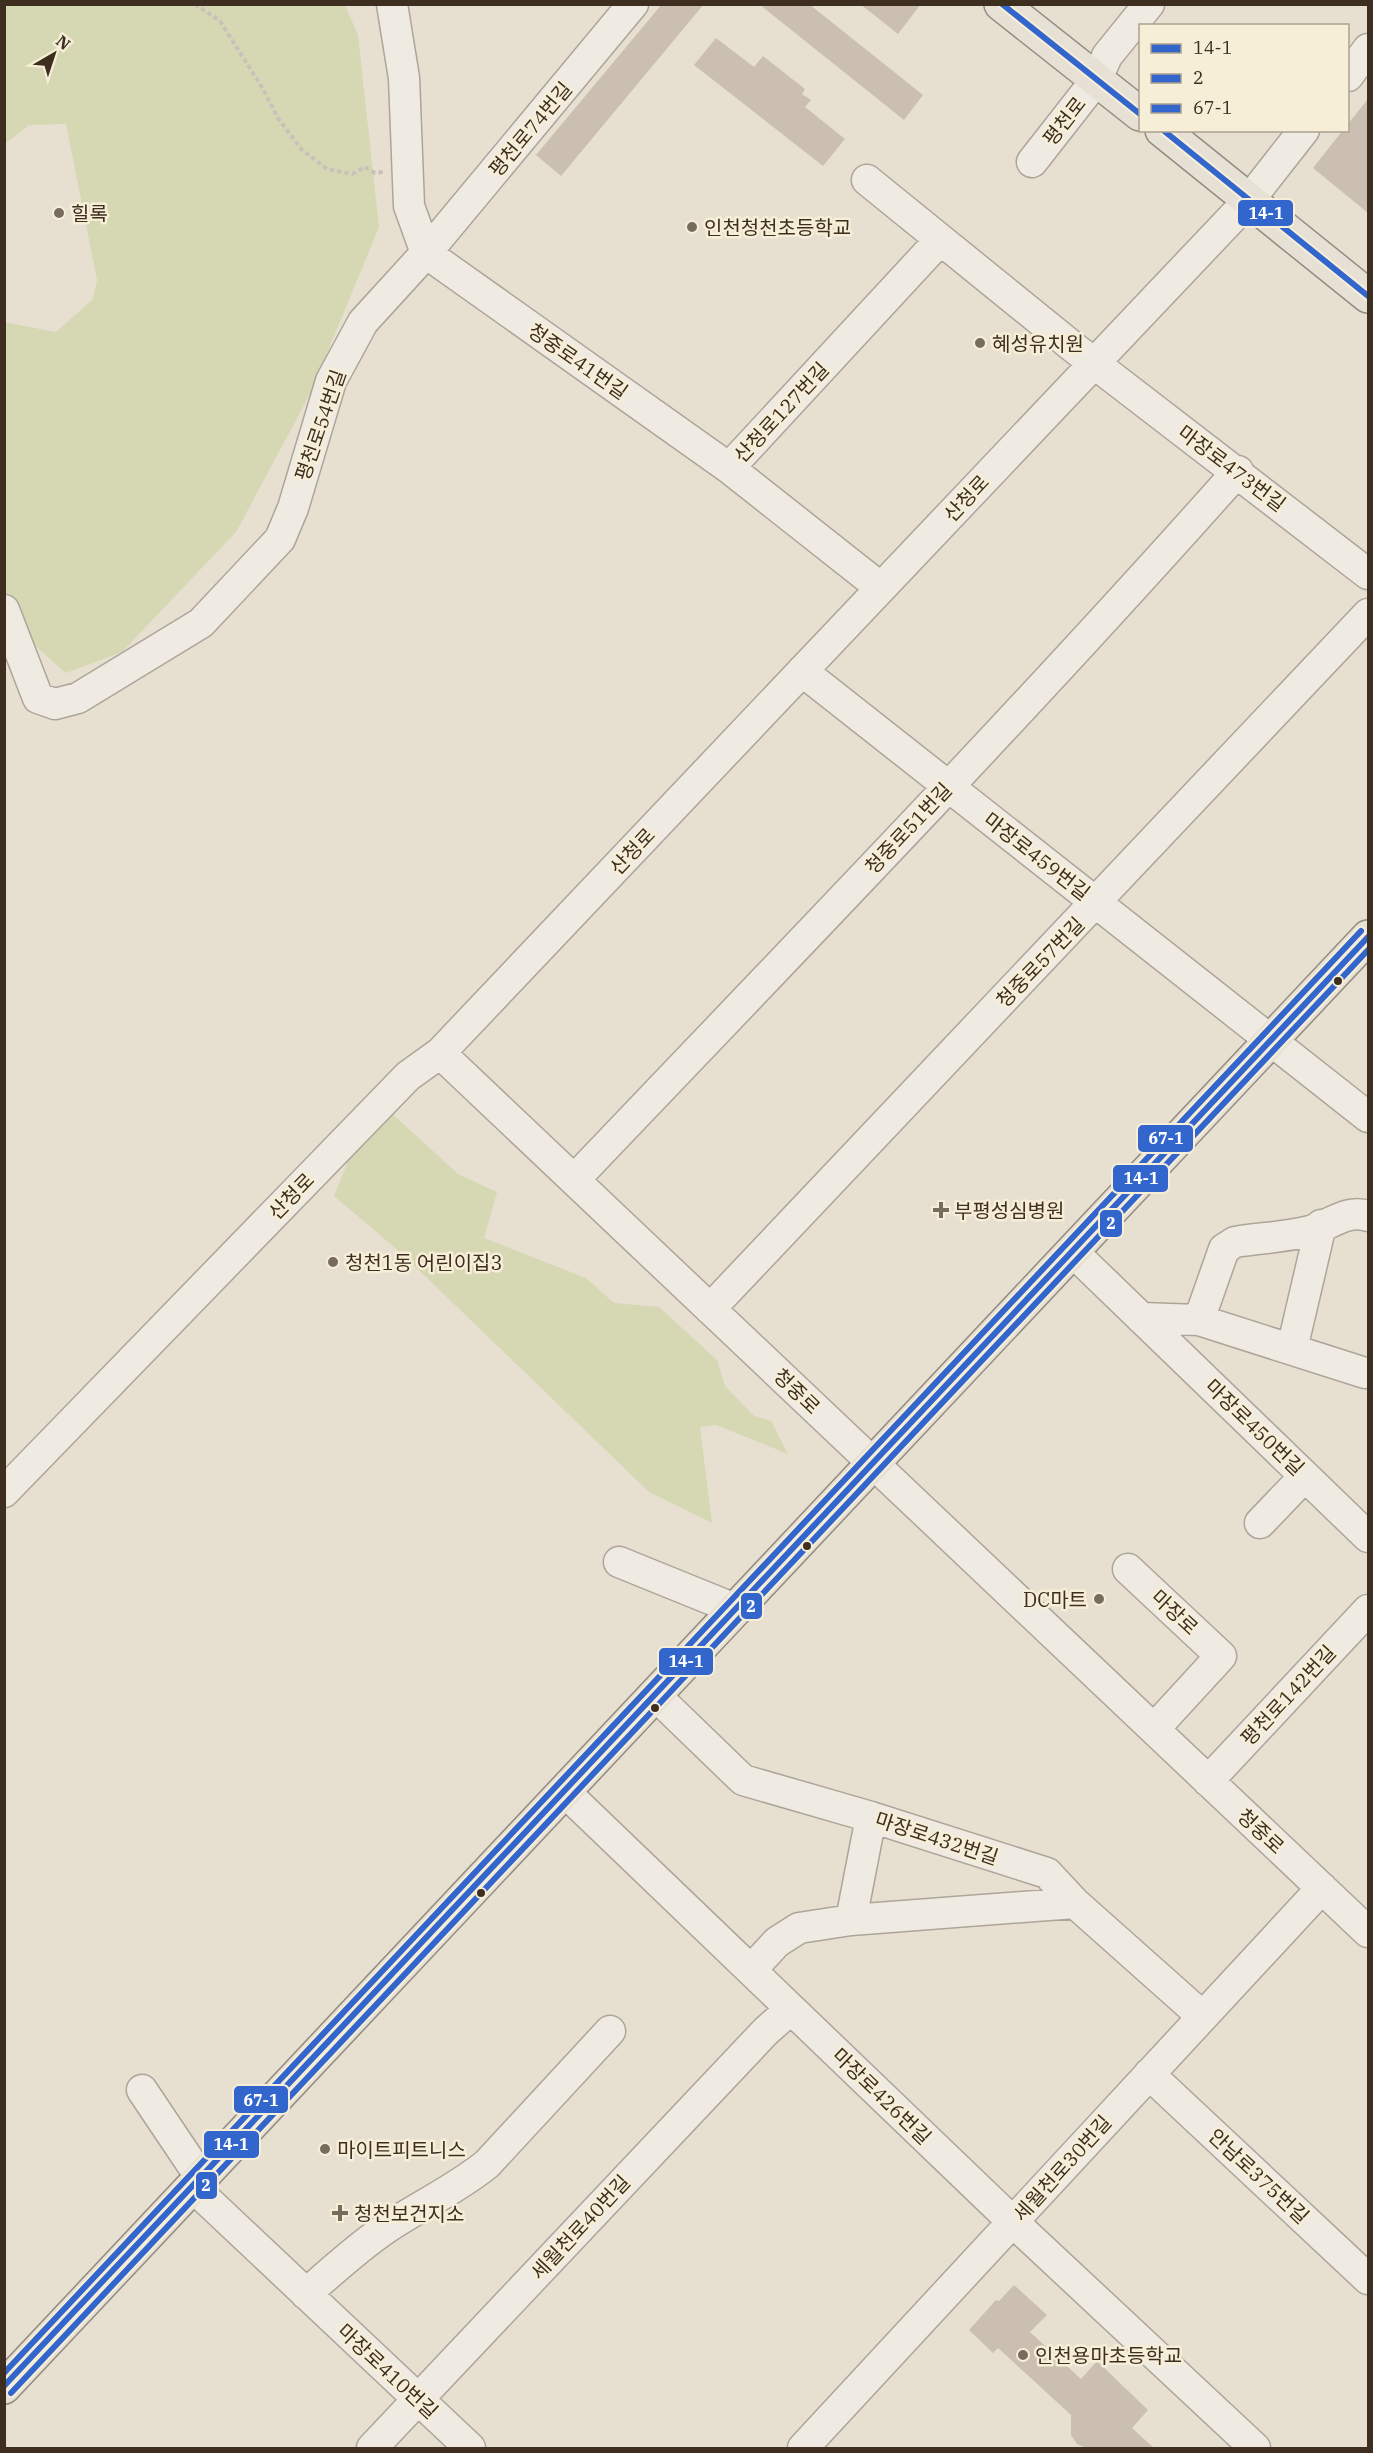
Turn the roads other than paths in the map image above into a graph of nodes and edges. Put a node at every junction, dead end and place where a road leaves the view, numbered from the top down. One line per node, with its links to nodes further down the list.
1 (392, 4): 15 (street)
2 (633, 4): 15 (street, 평천로74번길)
3 (1001, 4): 7 (main road, 평천로)
4 (1149, 4): 7 (street, 평천로)
5 (1368, 49): 6 (street)
6 (1349, 73)
7 (1097, 79): 8 (main road, 평천로); 11 (street, 평천로)
8 (1139, 113)
9 (1165, 132): 13 (main road)
10 (1302, 132): 13 (street, 산청로)
11 (1032, 162)
12 (867, 180): 14 (street)
13 (1250, 199): 16 (main road); 17 (street, 산청로)
14 (940, 240): 17 (street); 18 (street, 산청로127번길)
15 (426, 253): 18 (street, 청중로41번길); 22 (street, 평천로54번길)
16 (1368, 296)
17 (1094, 363): 19 (street, 마장로473번길); 21 (street, 산청로)
18 (729, 468): 21 (street, 산청로127번길)
19 (1238, 471): 20 (street, 마장로473번길); 25 (street, 청중로51번길)
20 (1368, 574)
21 (881, 588): 24 (street, 산청로)
22 (4, 610)
23 (1368, 614): 26 (street, 청중로57번길)
24 (802, 671): 25 (street, 마장로459번길); 29 (street, 산청로)
25 (949, 786): 26 (street, 마장로459번길); 31 (street, 청중로51번길)
26 (1096, 902): 28 (street, 마장로459번길); 35 (street, 청중로57번길)
27 (1368, 937): 28 (main road)
28 (1271, 1041): 30 (street, 마장로459번길); 34 (main road)
29 (440, 1053): 31 (street, 청중로); 42 (street, 산청로)
30 (1368, 1117)
31 (574, 1180): 35 (street, 청중로)
32 (1368, 1216): 33 (street)
33 (1321, 1225): 37 (street); 38 (street)
34 (1072, 1251): 36 (street, 마장로450번길); 40 (main road)
35 (710, 1309): 40 (street, 청중로)
36 (1141, 1318): 37 (street); 41 (street, 마장로450번길)
37 (1199, 1320): 38 (street)
38 (1292, 1349): 39 (street)
39 (1365, 1373)
40 (872, 1463): 47 (main road); 50 (street, 청중로)
41 (1305, 1476): 43 (street); 44 (street, 마장로450번길)
42 (4, 1492)
43 (1260, 1523)
44 (1368, 1537)
45 (619, 1562): 47 (street)
46 (1128, 1569): 50 (street, 마장로)
47 (735, 1609): 49 (main road)
48 (1368, 1610): 51 (street, 평천로142번길)
49 (655, 1695): 52 (main road); 53 (street, 마장로432번길)
50 (1154, 1729): 51 (street, 청중로)
51 (1208, 1781): 54 (street, 청중로)
52 (564, 1791): 58 (street, 마장로426번길); 64 (main road)
53 (871, 1817): 55 (street, 마장로432번길); 56 (street)
54 (1322, 1888): 57 (street, 청중로); 60 (street, 세월천로30번길)
55 (1076, 1902): 56 (street); 60 (street, 마장로432번길)
56 (851, 1920): 58 (street)
57 (1368, 1932)
58 (751, 1970): 59 (street, 마장로426번길)
59 (791, 2009): 65 (street, 마장로426번길); 69 (street, 세월천로40번길)
60 (1202, 2016): 62 (street, 세월천로30번길)
61 (610, 2031): 67 (street)
62 (1149, 2073): 65 (street, 세월천로30번길); 66 (street, 안남로375번길)
63 (142, 2090): 64 (street, 마장로410번길)
64 (197, 2182): 67 (street, 마장로410번길); 68 (main road)
65 (1013, 2222): 72 (street, 세월천로30번길); 73 (street, 마장로426번길)
66 (1368, 2279)
67 (306, 2294): 69 (street, 마장로410번길)
68 (4, 2387)
69 (418, 2399): 70 (street, 세월천로40번길); 71 (street, 마장로410번길)
70 (372, 2448)
71 (470, 2448)
72 (803, 2448)
73 (1254, 2448)

